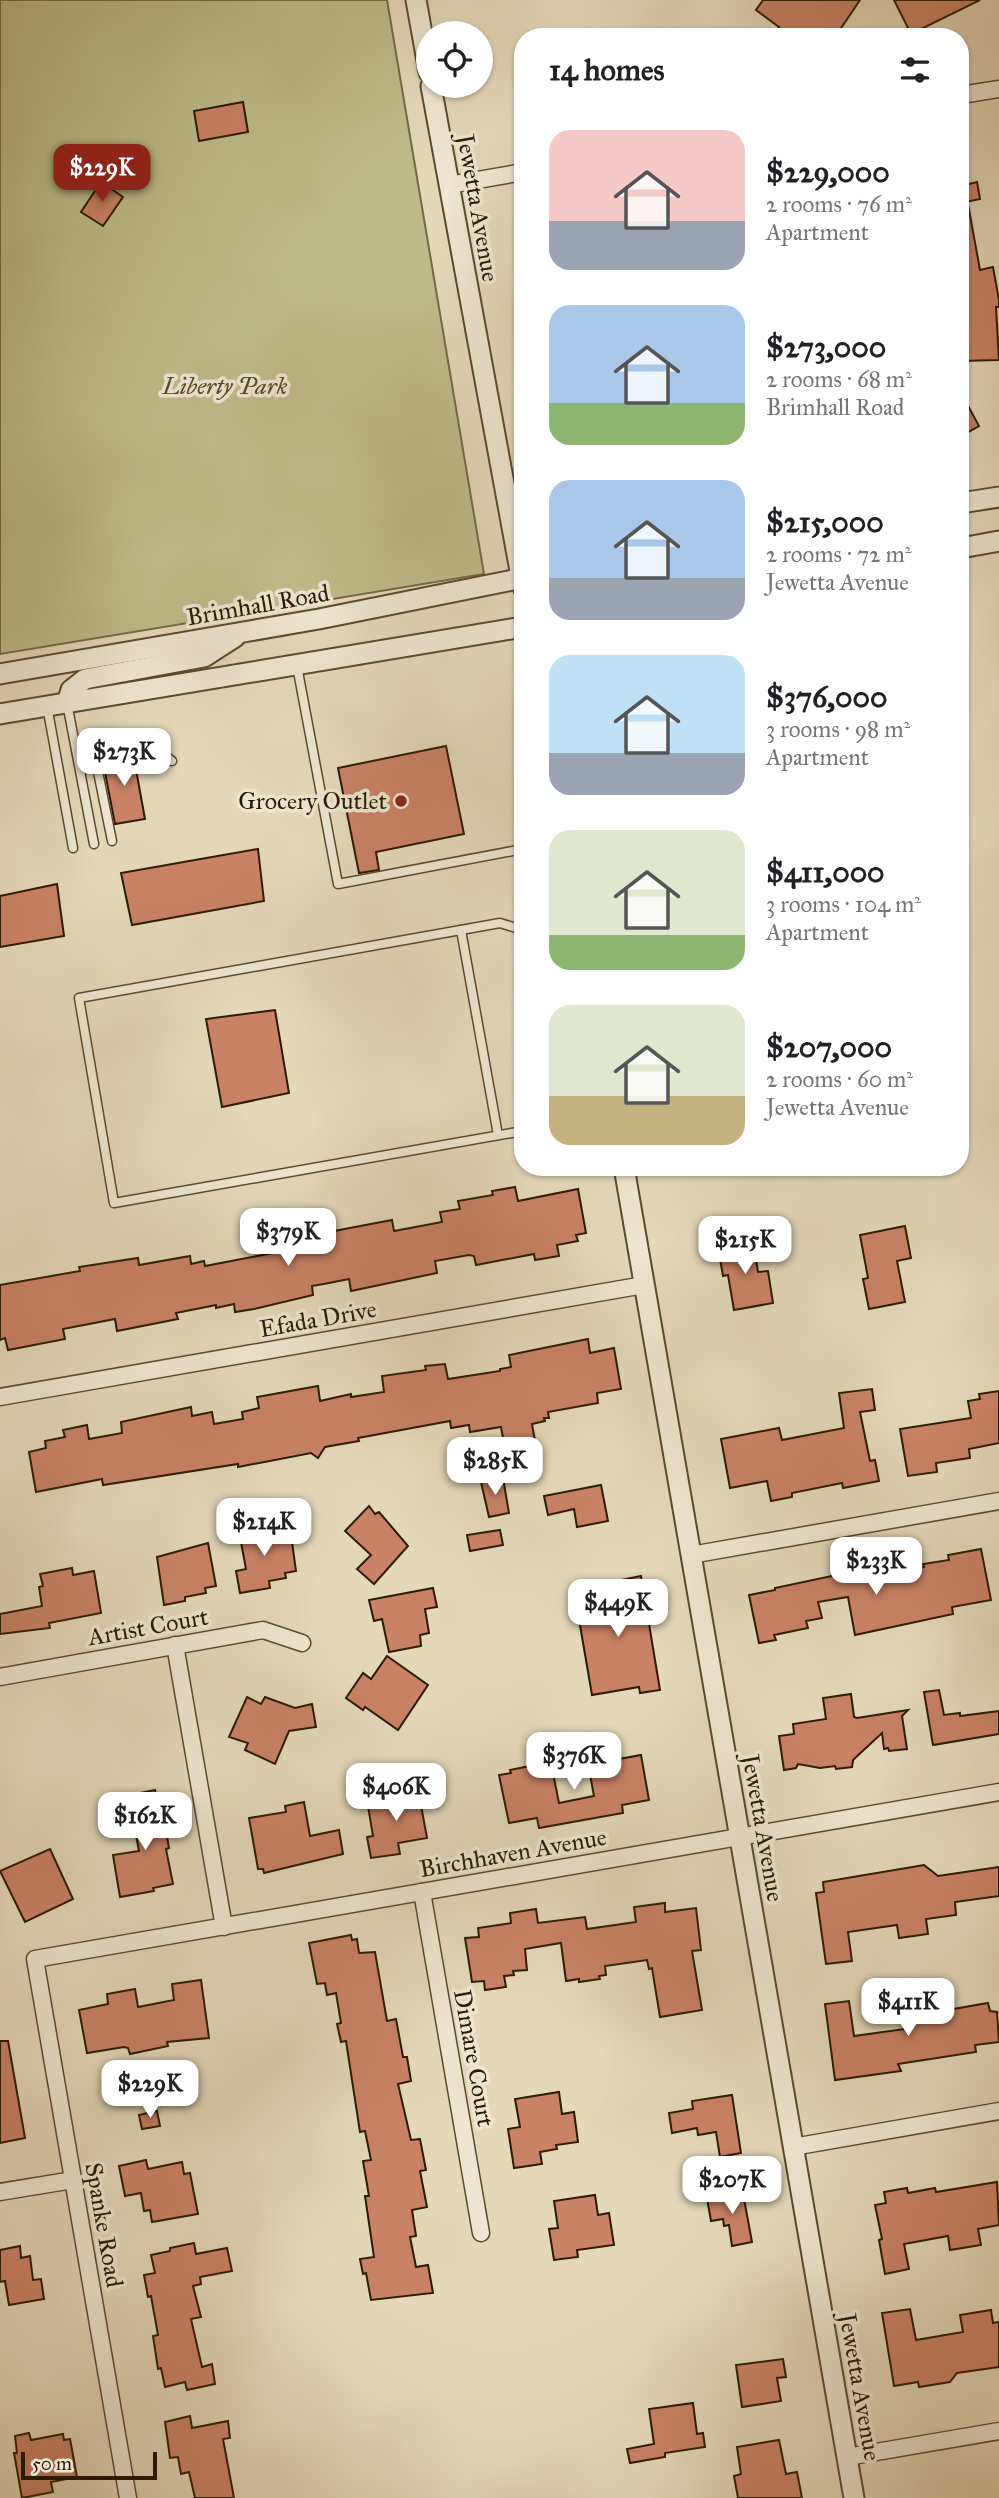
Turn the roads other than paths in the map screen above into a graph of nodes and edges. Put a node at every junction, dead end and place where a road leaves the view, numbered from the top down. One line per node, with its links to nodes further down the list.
1 (416, 0): 2 (street)
2 (420, 21)
3 (999, 89): 4 (street)
4 (969, 94)
5 (433, 98): 7 (street, Jewetta Avenue)
6 (514, 173): 7 (street)
7 (449, 184): 10 (street, Jewetta Avenue)
8 (999, 497): 9 (street)
9 (969, 502)
10 (514, 533)
11 (999, 541): 12 (street)
12 (969, 547)
13 (514, 583): 15 (street, Brimhall Road)
14 (514, 628): 16 (street)
15 (241, 632): 17 (street, Brimhall Road); 18 (street)
16 (297, 664): 18 (street); 24 (lane)
17 (0, 674)
18 (57, 705): 19 (street); 22 (lane); 23 (lane)
19 (0, 714)
20 (172, 761): 21 (lane)
21 (112, 841)
22 (94, 844)
23 (73, 848)
24 (514, 851)
25 (514, 927): 26 (lane)
26 (461, 930): 28 (lane); 28 (lane)
27 (514, 1132): 28 (lane)
28 (498, 1135)
29 (626, 1176): 30 (street, Jewetta Avenue)
30 (644, 1285): 31 (street, Efada Drive); 33 (street, Jewetta Avenue)
31 (0, 1397)
32 (999, 1501): 33 (street)
33 (691, 1555): 38 (street, Jewetta Avenue)
34 (302, 1643): 35 (street, Artist Court)
35 (175, 1645): 36 (street, Artist Court); 40 (street)
36 (0, 1677)
37 (999, 1792): 38 (street, Birchhaven Avenue)
38 (740, 1837): 39 (street, Birchhaven Avenue); 43 (street, Jewetta Avenue)
39 (422, 1892): 40 (street, Birchhaven Avenue); 46 (street, Dimare Court)
40 (224, 1927): 41 (street, Birchhaven Avenue)
41 (35, 1959): 44 (street, Spanke Road)
42 (999, 2112): 43 (street)
43 (793, 2147): 48 (street, Jewetta Avenue)
44 (73, 2180): 45 (street); 49 (street, Spanke Road)
45 (0, 2193)
46 (481, 2232)
47 (999, 2431): 48 (street)
48 (847, 2457): 50 (street, Jewetta Avenue)
49 (128, 2498)
50 (854, 2498)

